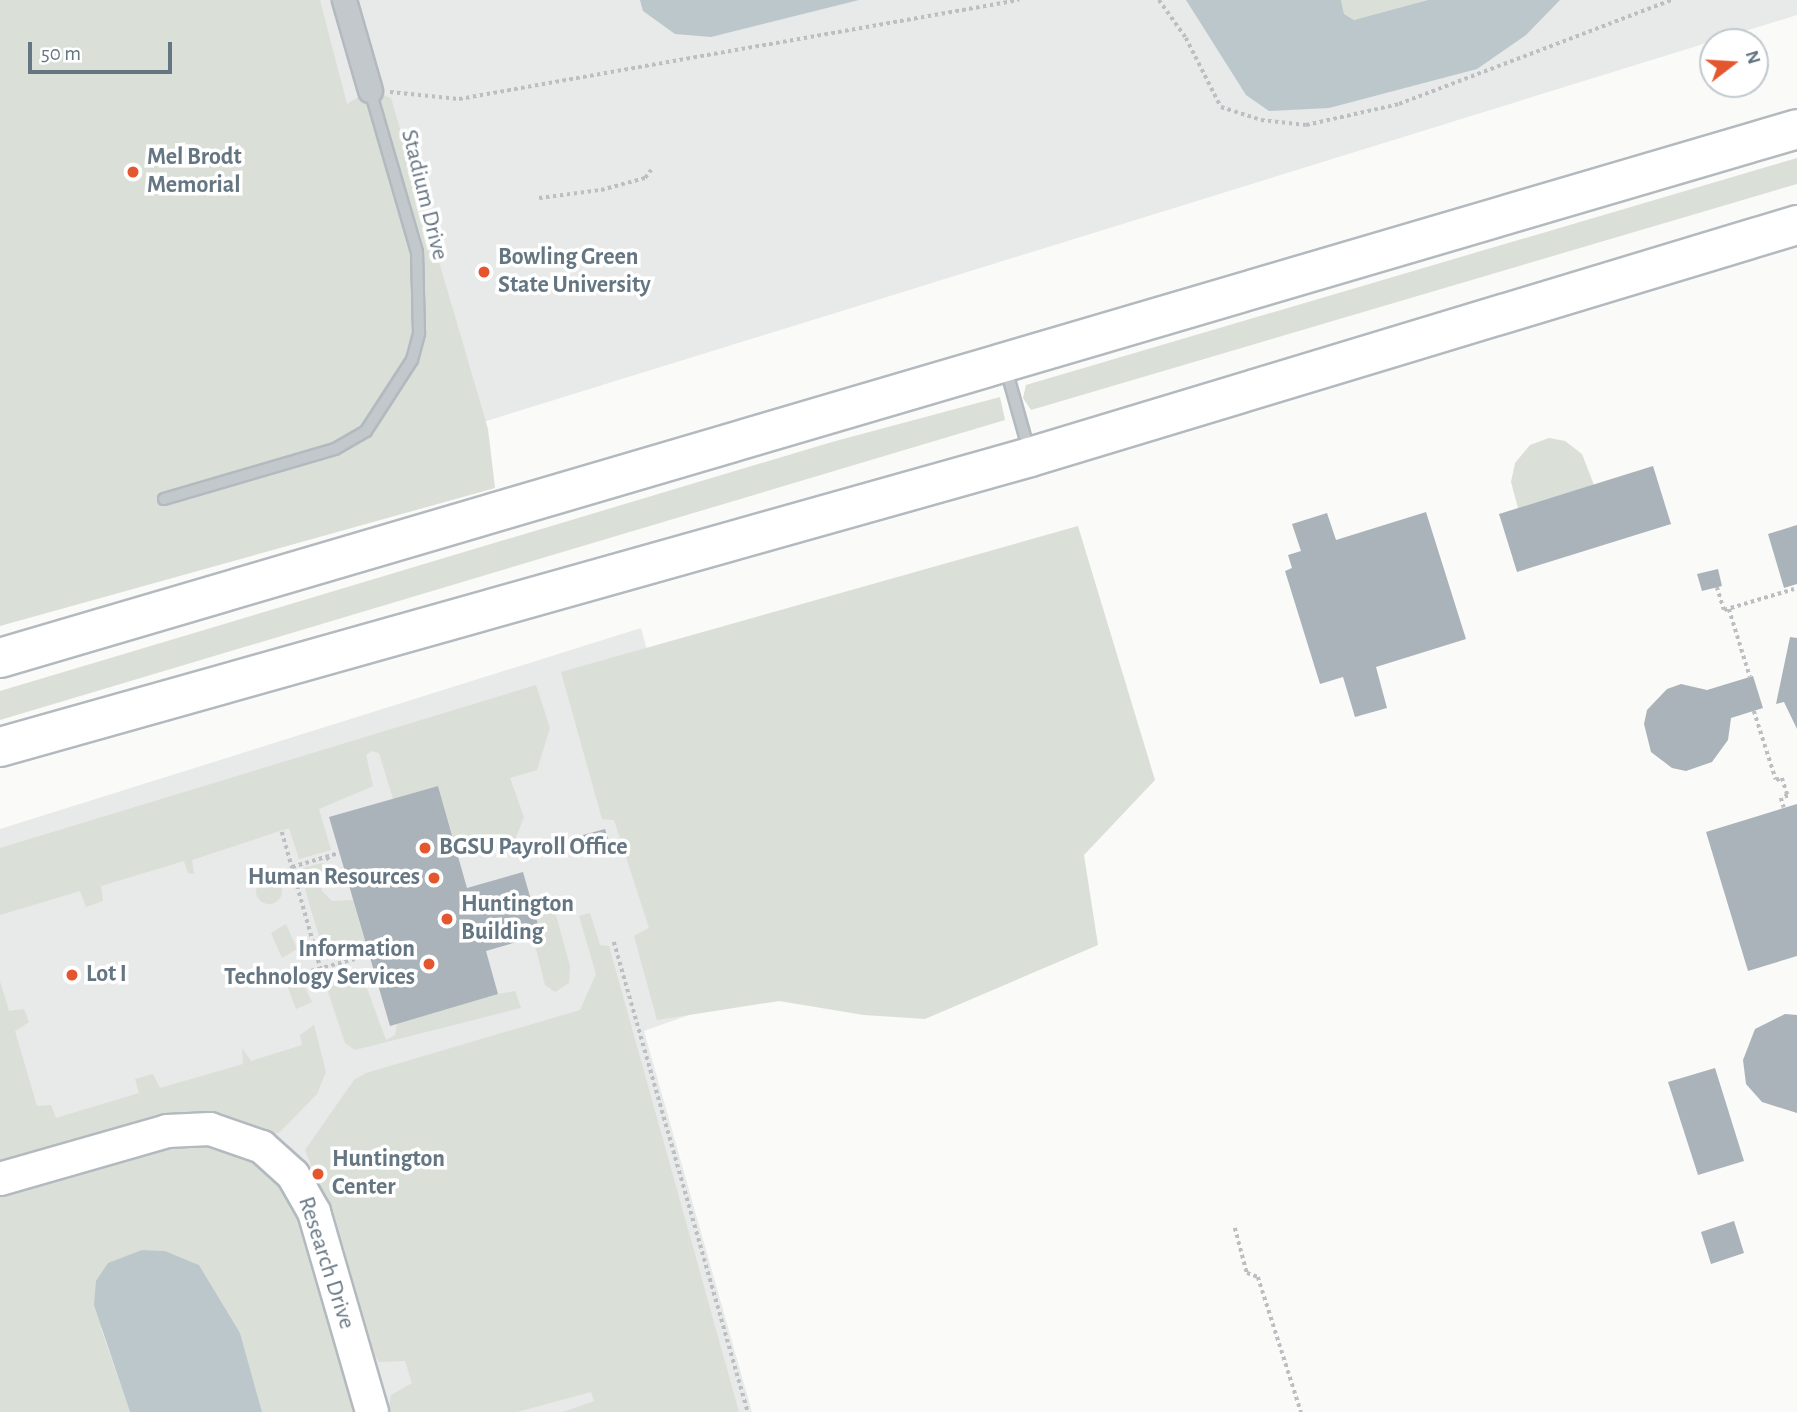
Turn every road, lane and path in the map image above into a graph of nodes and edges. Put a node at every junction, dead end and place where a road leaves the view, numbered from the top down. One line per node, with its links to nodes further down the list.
1 (344, 0): 5 (street, Stadium Drive)
2 (1019, 0): 5 (path)
3 (1159, 0): 4 (path)
4 (1672, 0)
5 (370, 90): 12 (lane, Stadium Drive)
6 (1797, 129): 10 (highway)
7 (651, 170): 8 (path)
8 (539, 198)
9 (1797, 225): 11 (highway)
10 (1004, 363): 11 (lane); 16 (highway)
11 (1030, 457): 19 (highway)
12 (164, 499)
13 (1717, 587): 15 (path)
14 (1794, 589): 15 (path)
15 (1729, 609): 17 (path)
16 (0, 656)
17 (1750, 677)
18 (1754, 711): 20 (path)
19 (0, 747)
20 (1784, 808)
21 (282, 832): 25 (path)
22 (339, 853): 23 (path)
23 (327, 857): 24 (path); 25 (path)
24 (331, 863)
25 (292, 867): 28 (path)
26 (614, 942): 34 (path)
27 (369, 955): 28 (path)
28 (321, 968): 29 (path); 30 (path)
29 (312, 971)
30 (323, 977)
31 (0, 1179): 33 (street, Research Drive)
32 (1235, 1228): 35 (path)
33 (373, 1412)
34 (748, 1412)
35 (1301, 1412)

